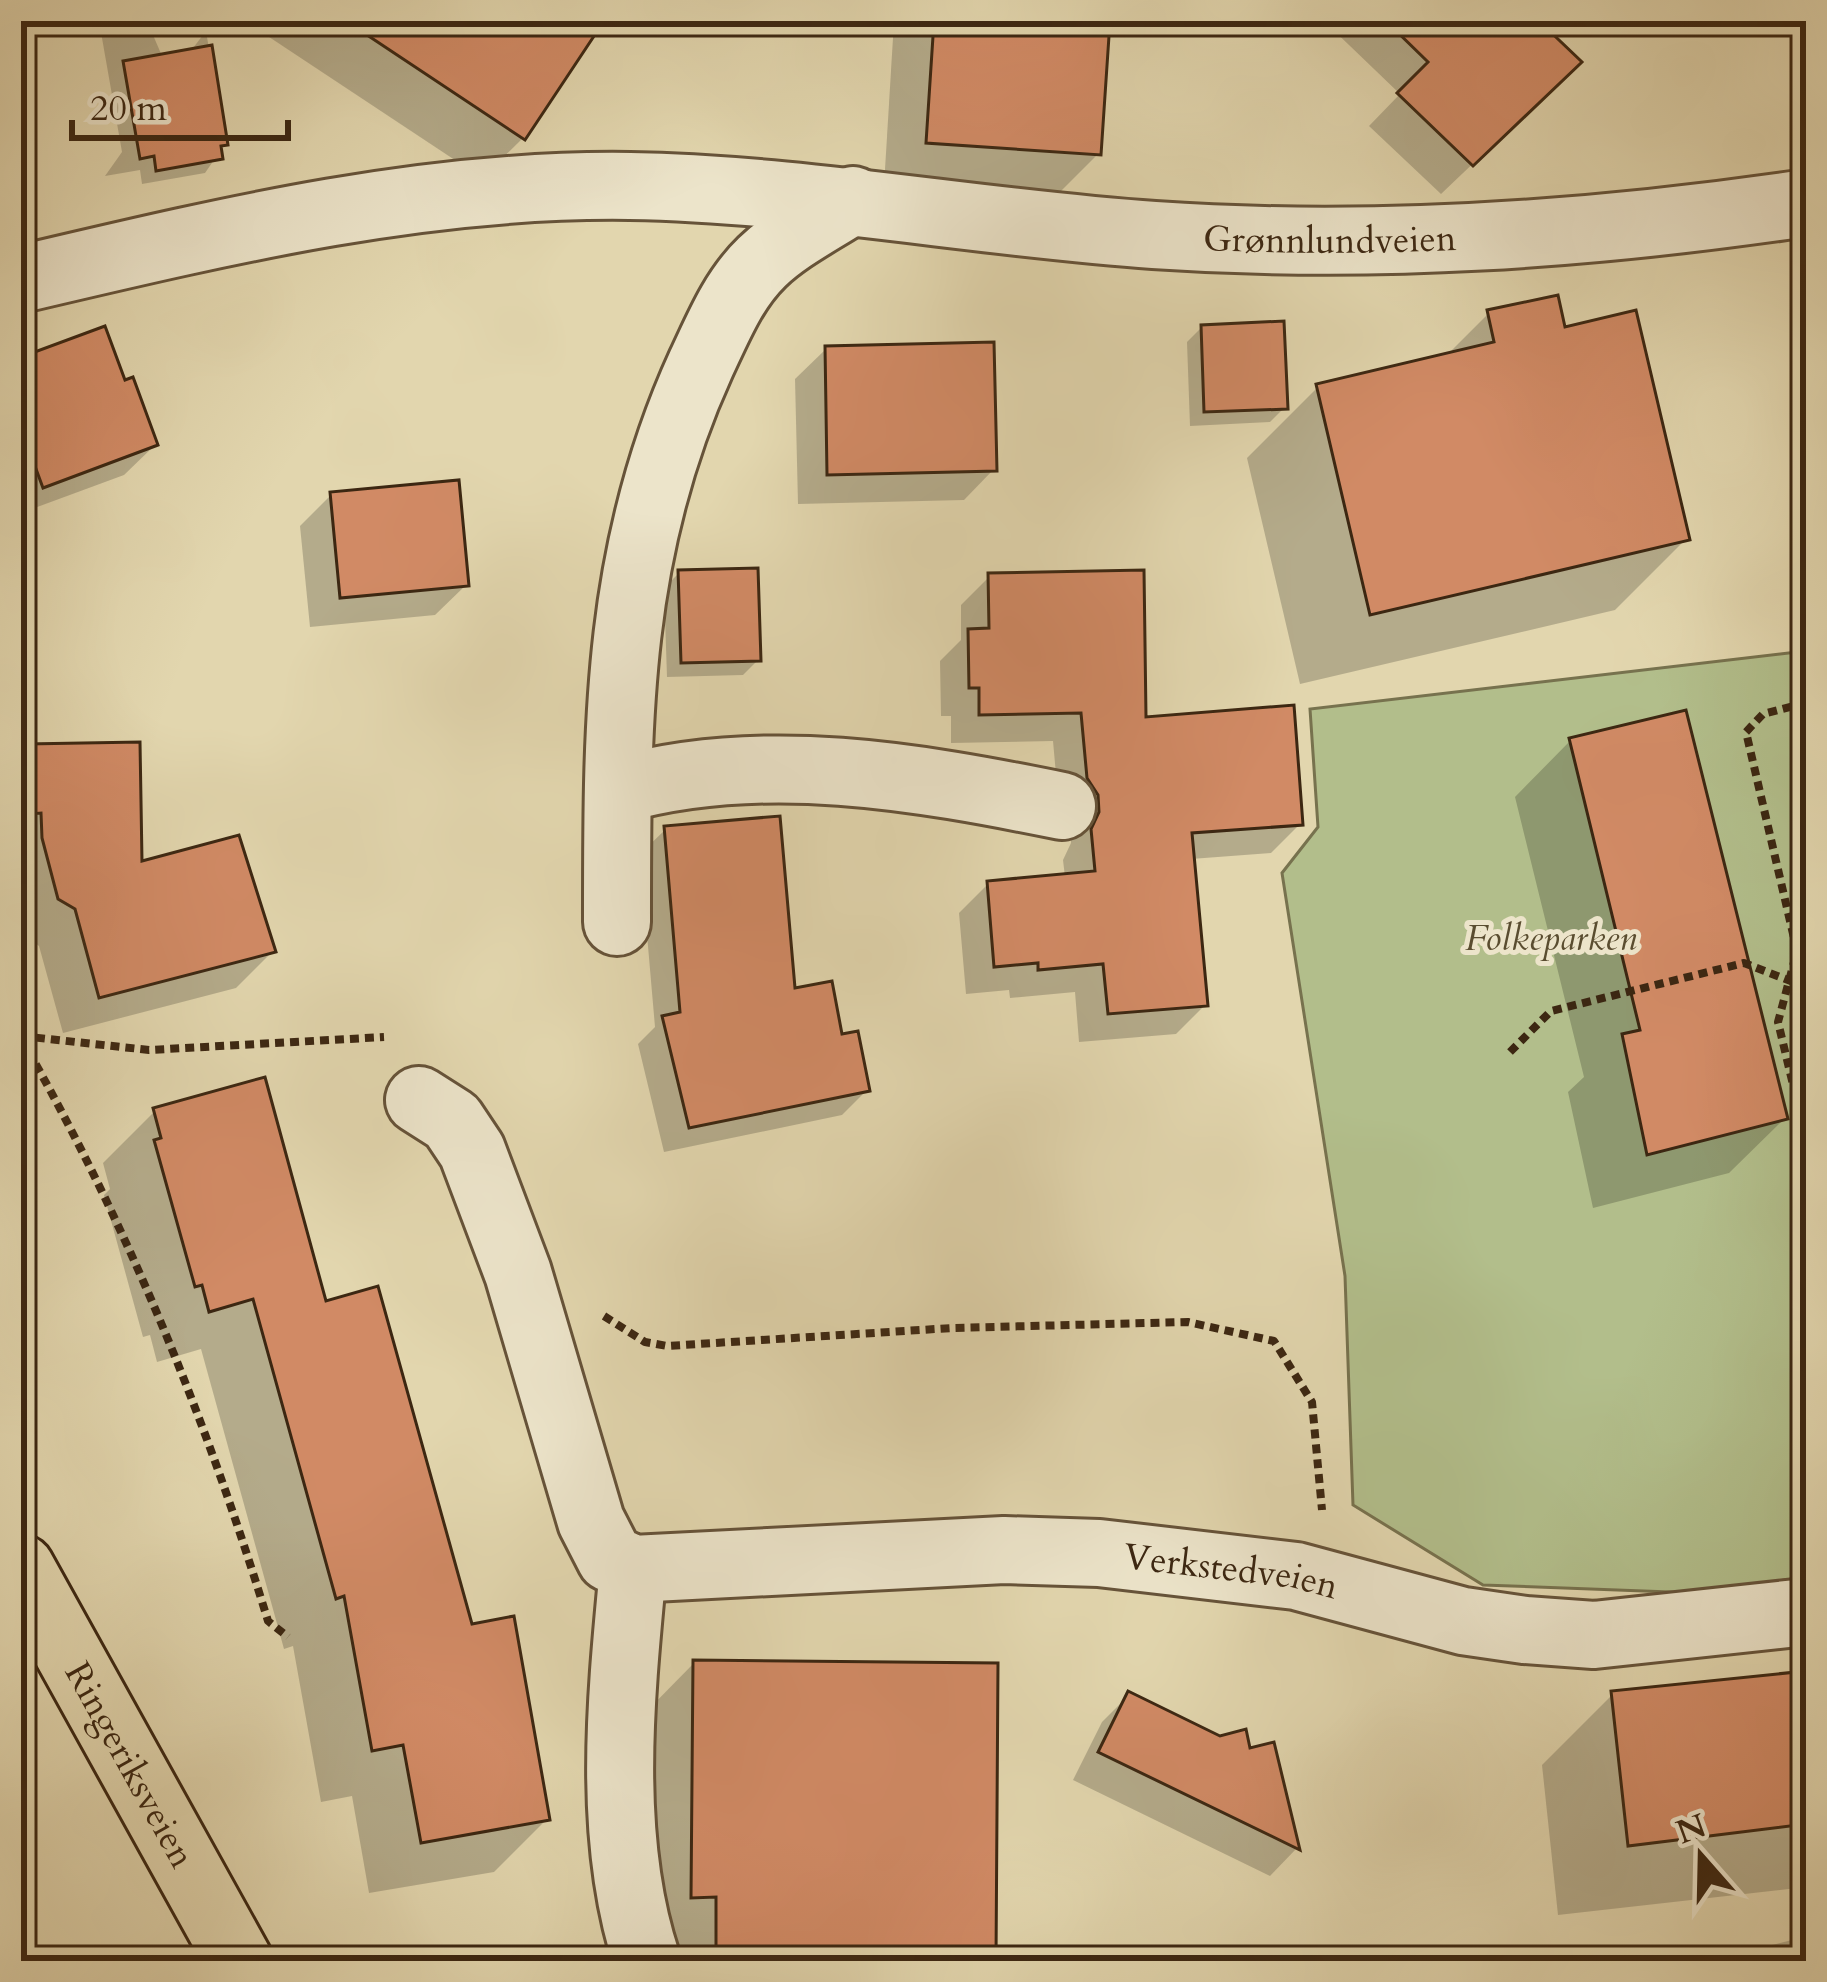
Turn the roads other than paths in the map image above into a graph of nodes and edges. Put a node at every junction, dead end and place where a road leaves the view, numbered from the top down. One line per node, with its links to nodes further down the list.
1 (854, 200): 2 (street, Grønnlundveien); 3 (street, Grønnlundveien); 4 (street)
2 (1806, 202)
3 (21, 279)
4 (618, 790): 5 (street); 6 (street)
5 (1062, 806)
6 (617, 922)
7 (418, 1100): 9 (street)
8 (21, 1568): 11 (main road, Ringeriksveien)
9 (642, 1569): 10 (street, Verkstedveien); 12 (street)
10 (1806, 1612)
11 (238, 1961)
12 (647, 1961)

